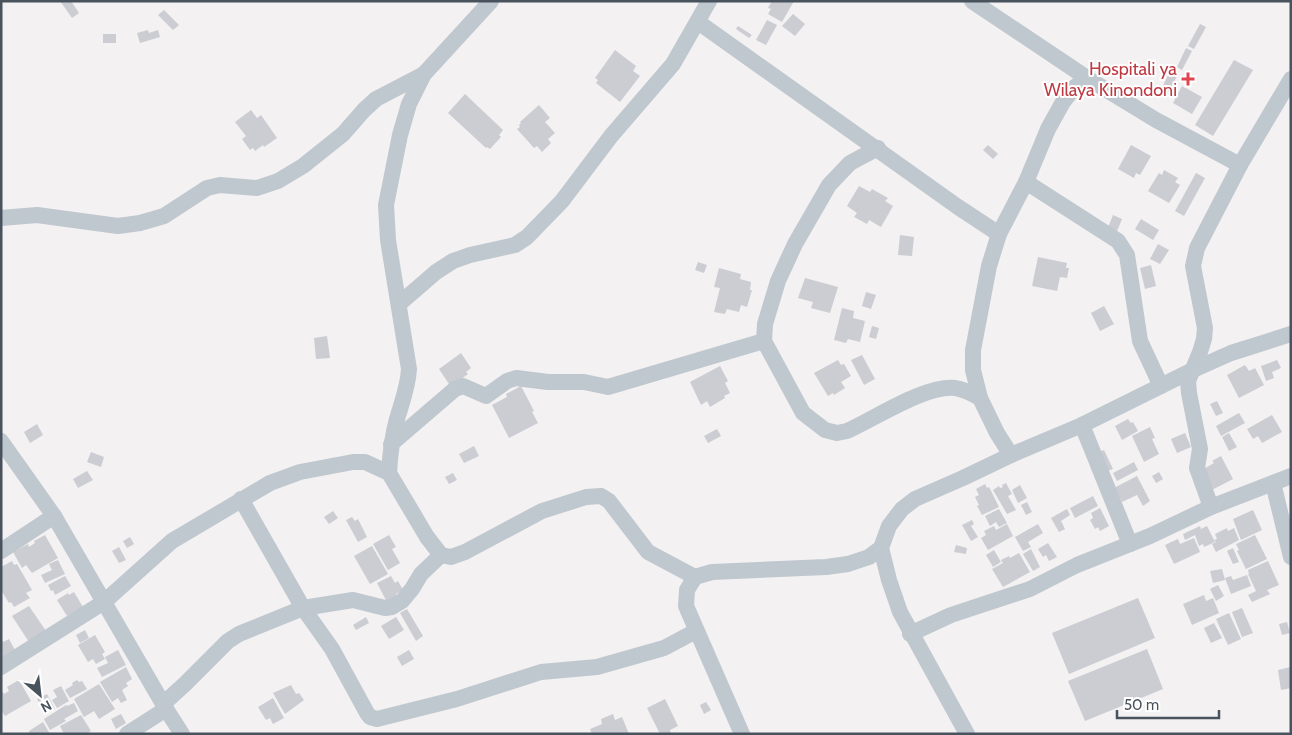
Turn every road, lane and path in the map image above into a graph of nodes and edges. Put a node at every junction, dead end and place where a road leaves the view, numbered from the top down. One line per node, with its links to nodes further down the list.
1 (490, 1): 6 (street)
2 (709, 1): 5 (street)
3 (972, 1): 4 (street)
4 (995, 7): 7 (street)
5 (698, 22): 9 (street); 14 (street)
6 (424, 74): 12 (street); 14 (street)
7 (1087, 78): 10 (street); 11 (street)
8 (1291, 79): 10 (street)
9 (878, 148): 13 (street); 16 (street)
10 (1240, 165): 17 (street)
11 (1026, 182): 13 (street); 18 (street)
12 (1, 218)
13 (999, 234): 19 (street)
14 (399, 304): 22 (street)
15 (1291, 334): 17 (street)
16 (764, 341): 19 (street); 22 (street)
17 (1193, 370): 18 (street); 28 (street)
18 (1161, 386): 20 (street)
19 (980, 398): 23 (street)
20 (1082, 424): 23 (street); 30 (street)
21 (1, 441): 29 (street)
22 (391, 444): 24 (street)
23 (1011, 455): 31 (street)
24 (389, 474): 27 (street); 33 (street)
25 (1291, 476): 26 (street)
26 (1273, 483): 28 (street); 34 (street)
27 (241, 499): 36 (street); 37 (street)
28 (1210, 507): 30 (street)
29 (54, 516): 32 (street); 36 (street)
30 (1130, 544): 39 (street)
31 (881, 548): 35 (street); 39 (street)
32 (1, 551)
33 (441, 555): 35 (street); 37 (street)
34 (1291, 557)
35 (694, 577): 38 (street)
36 (104, 602): 40 (street); 41 (street)
37 (303, 608): 38 (street); 41 (street)
38 (696, 631): 44 (street)
39 (910, 634): 45 (street)
40 (1, 667)
41 (164, 706): 42 (street); 43 (street)
42 (127, 734)
43 (182, 734)
44 (742, 734)
45 (967, 734)

